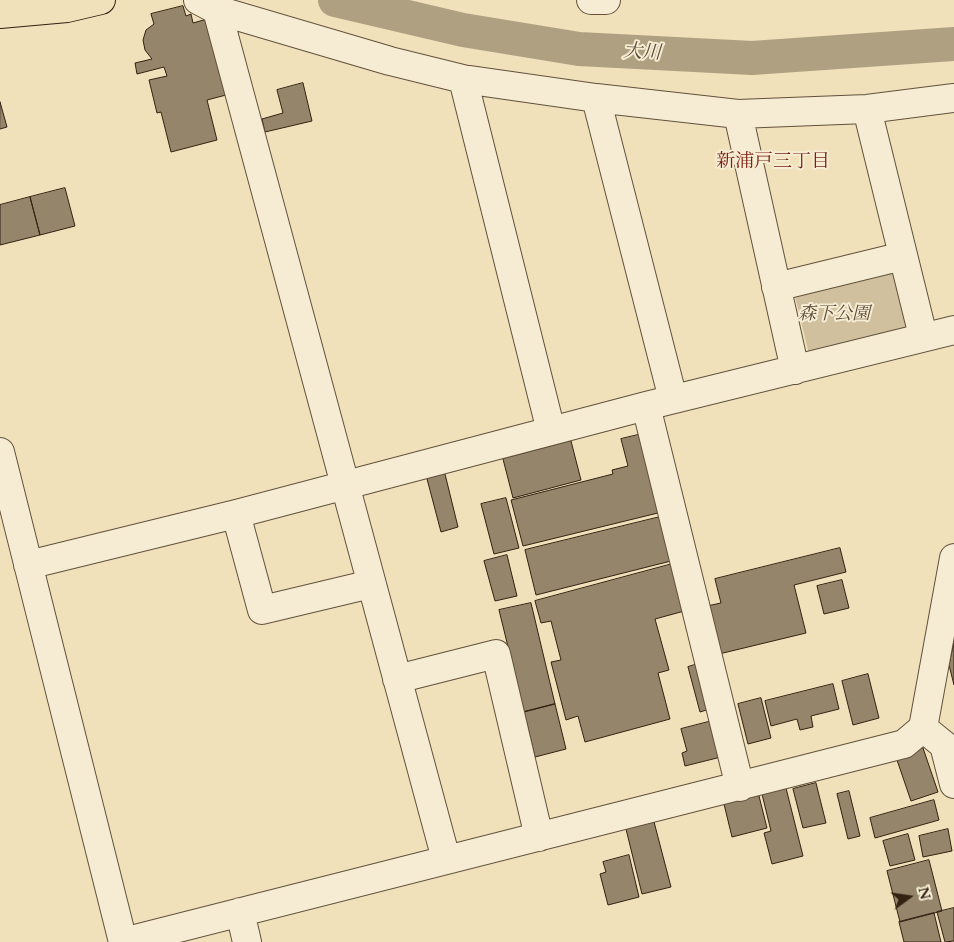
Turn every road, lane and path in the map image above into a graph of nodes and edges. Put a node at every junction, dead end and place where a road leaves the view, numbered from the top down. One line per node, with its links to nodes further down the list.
1 (101, 0): 5 (highway)
2 (591, 0): 3 (street)
3 (606, 0)
4 (207, 5): 6 (street); 20 (street)
5 (0, 14)
6 (463, 79): 7 (street); 18 (street)
7 (596, 98): 10 (street); 16 (street)
8 (954, 98): 9 (street)
9 (867, 110): 10 (street); 11 (street)
10 (738, 114): 12 (street)
11 (903, 256): 12 (street); 14 (street)
12 (776, 287): 15 (street)
13 (954, 330): 14 (street)
14 (923, 336): 15 (street)
15 (795, 370): 16 (street)
16 (673, 399): 17 (street)
17 (646, 406): 18 (street); 28 (street)
18 (551, 431): 20 (street)
19 (0, 452): 23 (street)
20 (345, 485): 21 (street); 24 (street)
21 (236, 514): 23 (street); 24 (street)
22 (954, 558): 26 (street)
23 (28, 565): 32 (street)
24 (372, 584): 25 (street)
25 (397, 679): 29 (street); 30 (street)
26 (923, 728): 27 (street); 28 (street)
27 (954, 784)
28 (740, 786): 29 (street)
29 (539, 837): 30 (street)
30 (446, 860): 31 (street)
31 (240, 912): 32 (street); 33 (street)
32 (123, 942)
33 (248, 942)

